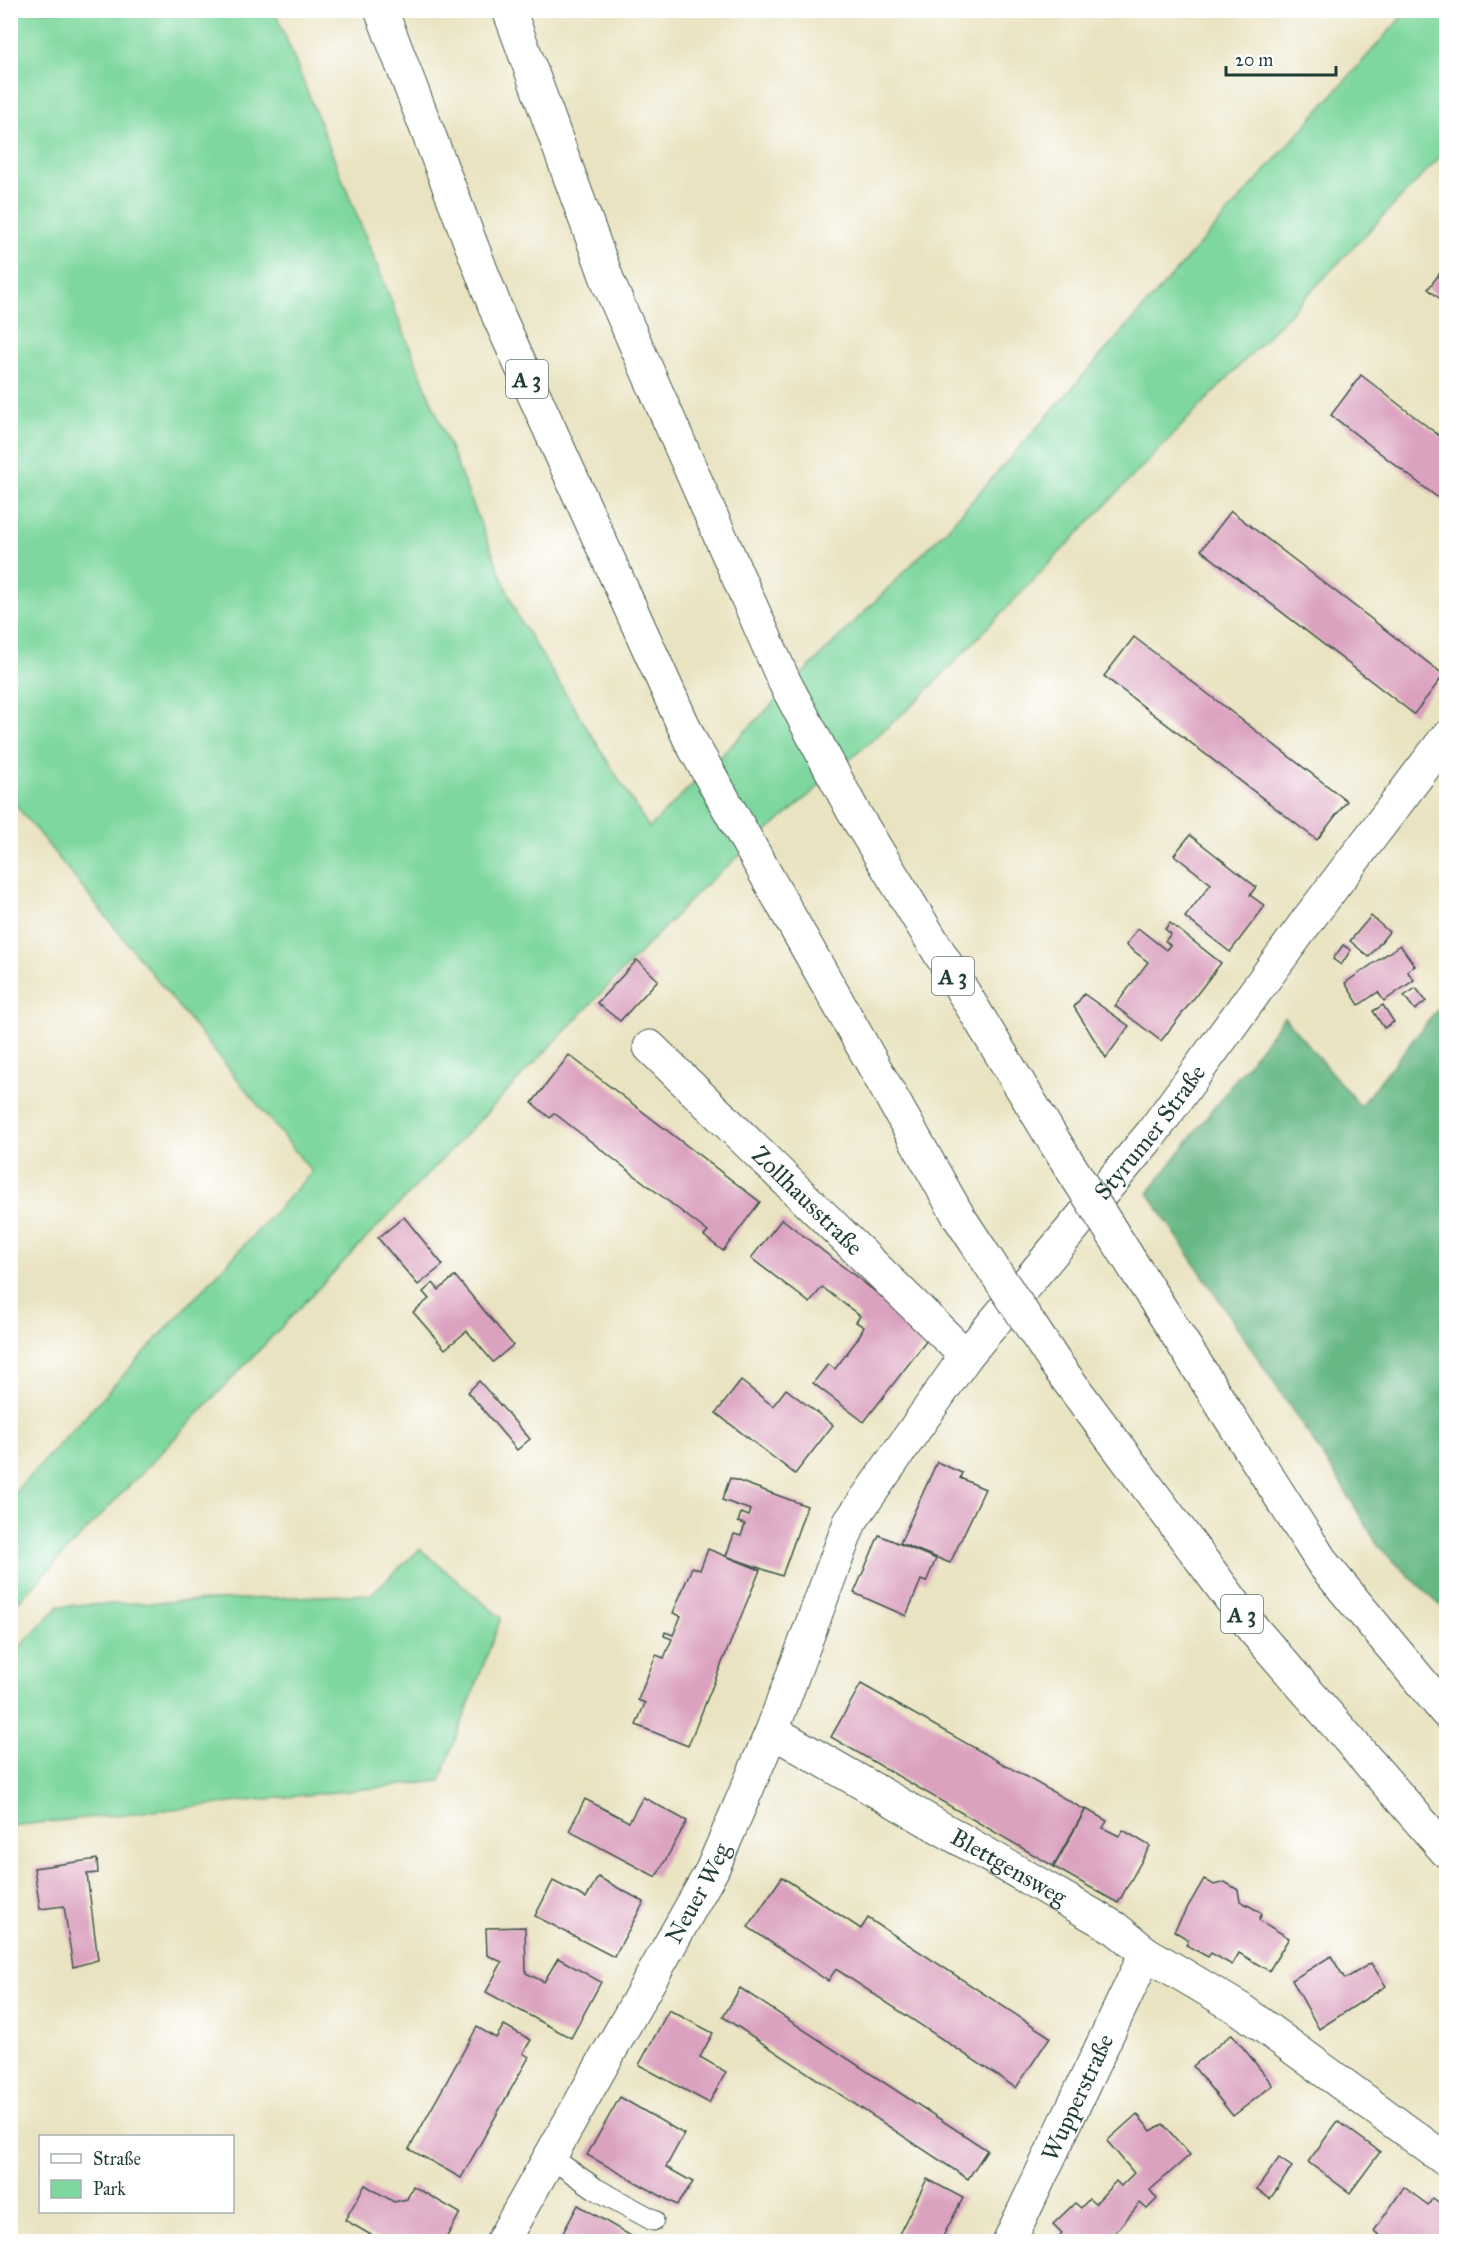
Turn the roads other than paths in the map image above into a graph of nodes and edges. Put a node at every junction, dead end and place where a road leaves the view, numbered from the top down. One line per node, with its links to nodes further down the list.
1 (381, 10): 9 (main road, A 3, bridge)
2 (509, 10): 7 (main road, A 3, bridge)
3 (1446, 738): 5 (main road, Styrumer Straße)
4 (650, 1047): 5 (main road, Zollhausstraße)
5 (966, 1356): 6 (main road, Styrumer Straße)
6 (850, 1522): 8 (main road, Neuer Weg)
7 (1446, 1712)
8 (772, 1731): 10 (main road, Blettgensweg); 11 (main road, Neuer Weg)
9 (1446, 1851)
10 (1146, 1953): 12 (main road, Blettgensweg); 15 (main road, Wupperstraße)
11 (550, 2157): 13 (lane); 14 (main road, Neuer Weg)
12 (1446, 2160)
13 (653, 2220)
14 (502, 2241)
15 (1009, 2241)

